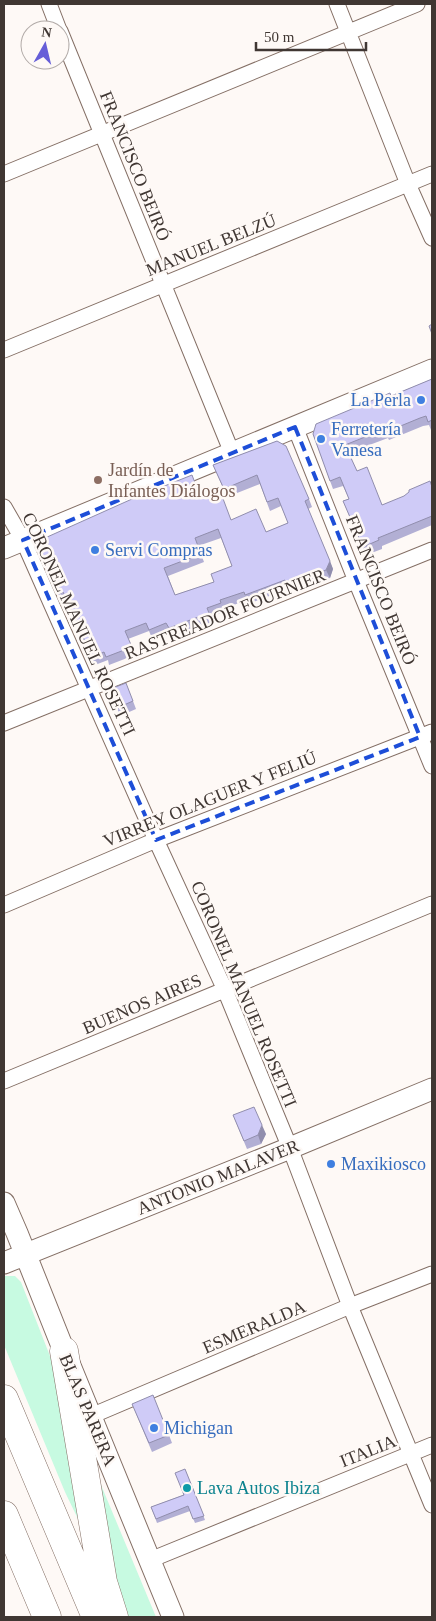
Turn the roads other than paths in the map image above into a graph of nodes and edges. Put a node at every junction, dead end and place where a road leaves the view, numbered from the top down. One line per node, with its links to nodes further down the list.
1 (49, 4): 4 (street, FRANCISCO BEIRÓ)
2 (337, 4): 5 (street)
3 (417, 4): 5 (street)
4 (56, 20)
5 (349, 32): 7 (street); 10 (street)
6 (70, 56): 7 (street, FRANCISCO BEIRÓ)
7 (102, 134): 8 (street); 12 (street, FRANCISCO BEIRÓ)
8 (4, 174)
9 (432, 174): 10 (street, MANUEL BELZÚ)
10 (408, 184): 11 (street); 12 (street, MANUEL BELZÚ)
11 (432, 238)
12 (163, 285): 13 (street, MANUEL BELZÚ); 16 (street, FRANCISCO BEIRÓ)
13 (4, 350)
14 (432, 370): 15 (street)
15 (295, 427): 16 (street); 20 (street, FRANCISCO BEIRÓ)
16 (232, 453): 18 (street)
17 (4, 507): 18 (street, CORONEL MANUEL ROSETTI)
18 (13, 544): 21 (street, CORONEL MANUEL ROSETTI)
19 (432, 550): 20 (street, RASTREADOR FOURNIER)
20 (356, 581): 21 (street, RASTREADOR FOURNIER); 23 (street, FRANCISCO BEIRÓ)
21 (89, 688): 22 (street, RASTREADOR FOURNIER); 25 (street, CORONEL MANUEL ROSETTI)
22 (4, 723)
23 (426, 734): 24 (street, FRANCISCO BEIRÓ); 25 (street, VIRREY OLAGUER Y FELIÚ)
24 (432, 766)
25 (156, 840): 27 (street, VIRREY OLAGUER Y FELIÚ); 28 (street, CORONEL MANUEL ROSETTI)
26 (432, 904): 28 (street, BUENOS AIRES)
27 (4, 905)
28 (225, 990): 29 (street, BUENOS AIRES); 31 (street, CORONEL MANUEL ROSETTI)
29 (4, 1082)
30 (432, 1090): 31 (street, ANTONIO MALAVER)
31 (290, 1148): 33 (street, ANTONIO MALAVER); 36 (street, CORONEL MANUEL ROSETTI)
32 (4, 1203): 33 (street, BLAS PARERA)
33 (26, 1254): 34 (street, ANTONIO MALAVER); 37 (street, BLAS PARERA)
34 (4, 1263)
35 (432, 1274): 36 (street, ESMERALDA)
36 (350, 1306): 39 (street, ESMERALDA); 41 (street, CORONEL MANUEL ROSETTI)
37 (64, 1351): 39 (street, BLAS PARERA); 47 (highway)
38 (4, 1399): 46 (highway)
39 (91, 1416): 44 (street, BLAS PARERA)
40 (432, 1445): 41 (street, ITALIA)
41 (412, 1454): 42 (street, CORONEL MANUEL ROSETTI); 44 (street, ITALIA)
42 (432, 1505)
43 (4, 1515): 45 (highway)
44 (150, 1560): 48 (street, BLAS PARERA)
45 (48, 1617)
46 (96, 1617)
47 (114, 1617)
48 (173, 1617)

